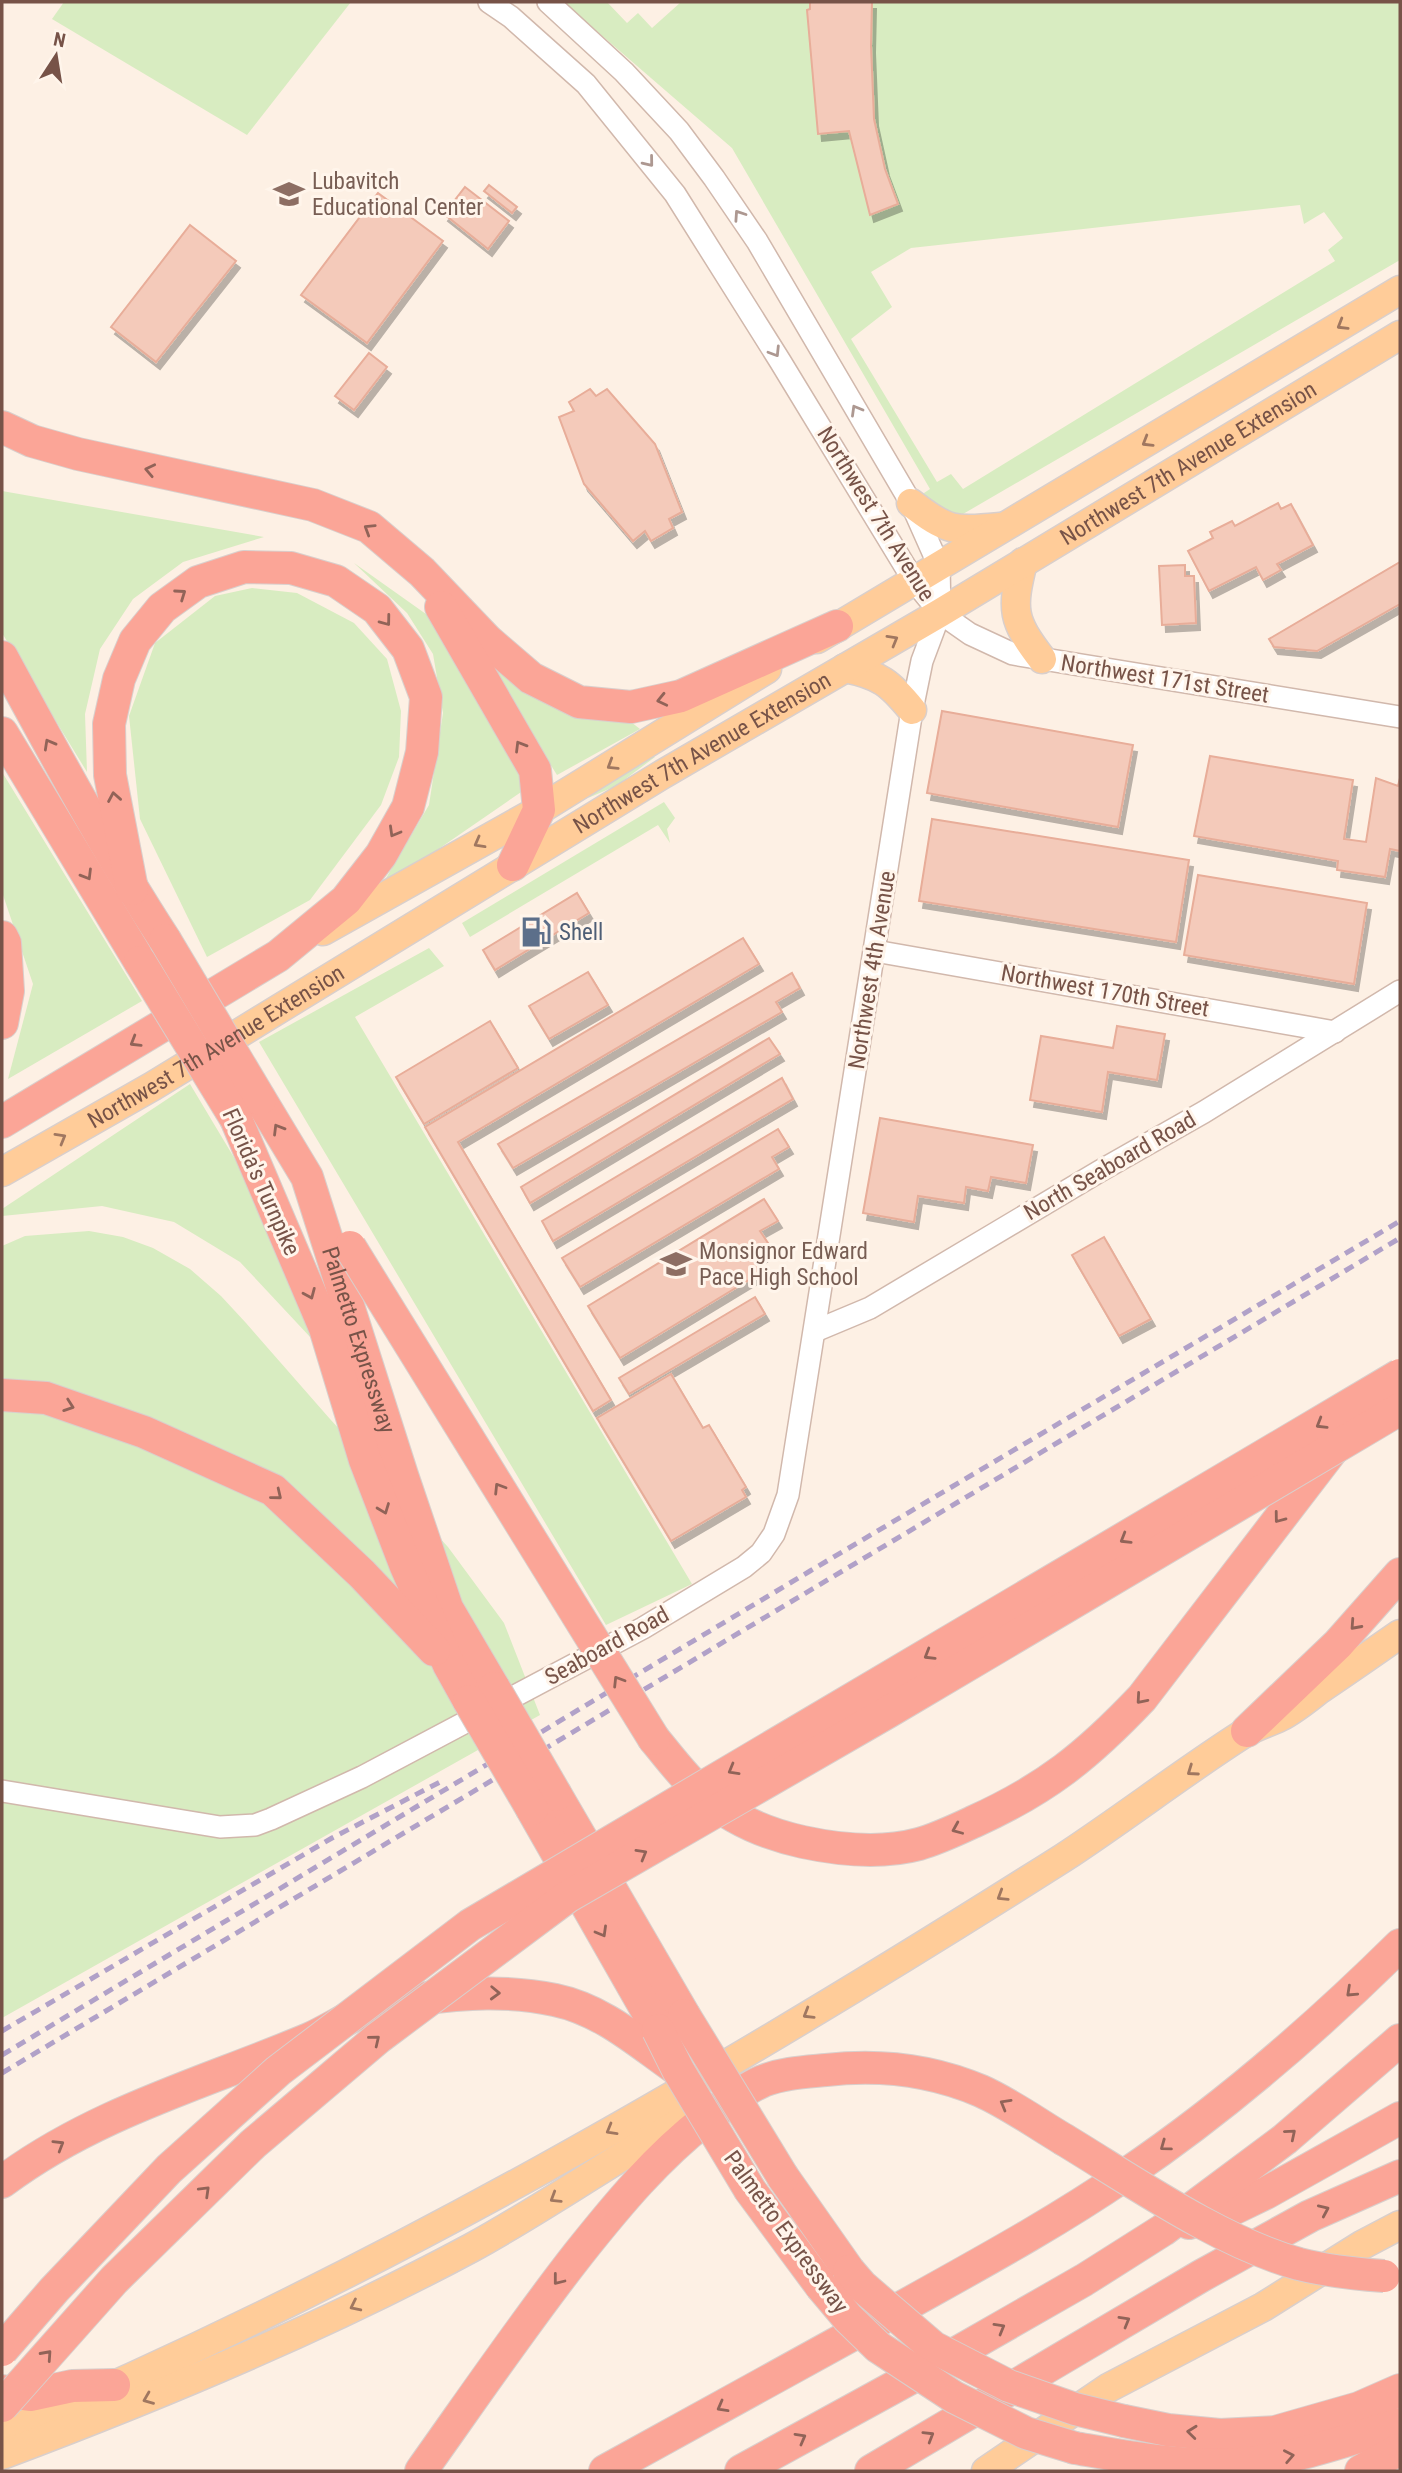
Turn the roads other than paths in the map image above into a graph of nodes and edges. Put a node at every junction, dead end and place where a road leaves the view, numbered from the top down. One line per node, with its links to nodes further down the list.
1 (489, 2): 11 (street, Northwest 7th Avenue, one-way to 11)
2 (548, 2): 6 (street, Northwest 7th Avenue, one-way to 2)
3 (1400, 290): 7 (main road, Northwest 7th Avenue Extension, one-way to 7)
4 (1400, 335): 8 (main road, Northwest 7th Avenue Extension)
5 (2, 427): 10 (highway, one-way to 5)
6 (911, 503): 7 (main road); 9 (street, Northwest 7th Avenue)
7 (1006, 526): 9 (main road, Northwest 7th Avenue Extension)
8 (1023, 562): 12 (main road, Northwest 7th Avenue Extension); 15 (main road)
9 (939, 566): 11 (main road, Northwest 7th Avenue Extension); 12 (street, Northwest 7th Avenue)
10 (422, 572): 13 (highway, one-way to 10); 20 (highway, one-way to 10)
11 (914, 581): 12 (street, Northwest 7th Avenue); 13 (main road, Northwest 7th Avenue Extension)
12 (940, 612): 15 (street, Northwest 171st Street); 16 (main road, Northwest 7th Avenue Extension, one-way to 12); 17 (street, Northwest 4th Avenue)
13 (837, 626): 20 (main road, Northwest 7th Avenue Extension, one-way to 20)
14 (2, 657): 22 (highway, one-way to 14)
15 (1042, 659): 18 (street, Northwest 171st Street)
16 (845, 668): 17 (main road); 21 (main road, Northwest 7th Avenue Extension)
17 (912, 710): 24 (street, Northwest 4th Avenue)
18 (1400, 717)
19 (2, 733): 38 (highway, Florida's Turnpike, one-way to 38, bridge)
20 (539, 810): 21 (highway); 25 (main road, Northwest 7th Avenue Extension, one-way to 25)
21 (513, 865): 30 (main road, Northwest 7th Avenue Extension, one-way to 21)
22 (132, 888): 25 (highway, one-way to 25); 31 (highway, Palmetto Expressway, one-way to 22, bridge)
23 (2, 936): 27 (highway)
24 (875, 951): 28 (street, Northwest 170th Street); 32 (street, Northwest 4th Avenue)
25 (278, 956): 29 (highway, one-way to 29)
26 (1400, 991): 28 (street, North Seaboard Road)
27 (2, 1023)
28 (1335, 1032): 32 (street, North Seaboard Road)
29 (2, 1122)
30 (2, 1172)
31 (307, 1177): 33 (highway, one-way to 31, bridge); 39 (highway, Palmetto Expressway)
32 (815, 1331): 41 (street, Seaboard Road)
33 (1400, 1373): 52 (highway, one-way to 52, bridge)
34 (2, 1395): 38 (highway, one-way to 38)
35 (1400, 1409): 56 (highway, one-way to 35, bridge)
36 (1400, 1574): 40 (highway, one-way to 40)
37 (1400, 1634): 40 (main road)
38 (449, 1665): 39 (highway)
39 (482, 1695): 43 (highway, Palmetto Expressway, bridge)
40 (1247, 1731): 53 (main road, one-way to 53)
41 (2, 1791)
42 (1400, 1945): 62 (highway, one-way to 62)
43 (660, 2029): 48 (highway, one-way to 43); 54 (highway, Palmetto Expressway, one-way to 43, bridge); 57 (highway, Palmetto Expressway, one-way to 57, bridge)
44 (1400, 2040): 50 (highway, one-way to 44)
45 (742, 2091): 51 (highway, one-way to 45, bridge); 60 (main road, one-way to 60); 61 (highway, one-way to 61)
46 (1400, 2118): 50 (highway)
47 (1400, 2176): 64 (highway, one-way to 47)
48 (2, 2182)
49 (1400, 2225): 65 (main road)
50 (1157, 2234): 63 (highway, one-way to 50)
51 (1392, 2276)
52 (2, 2350)
53 (114, 2385): 55 (highway); 58 (main road)
54 (1400, 2390)
55 (2, 2391)
56 (2, 2406)
57 (1400, 2424)
58 (2, 2434)
59 (1400, 2449): 66 (highway)
60 (2, 2455)
61 (421, 2471)
62 (606, 2471)
63 (741, 2471)
64 (871, 2471)
65 (986, 2471)
66 (1361, 2471)

